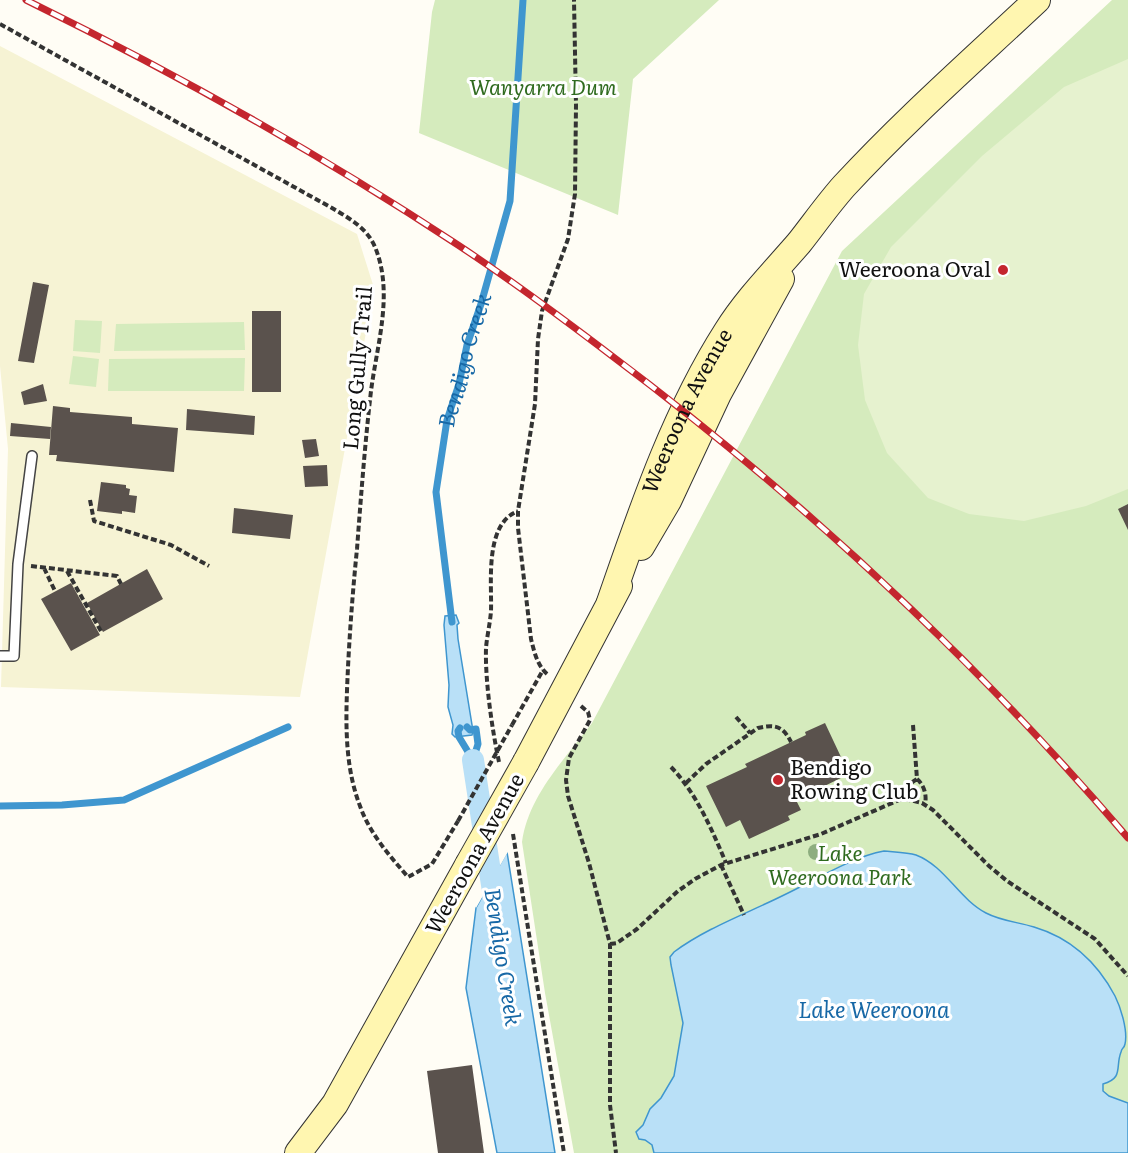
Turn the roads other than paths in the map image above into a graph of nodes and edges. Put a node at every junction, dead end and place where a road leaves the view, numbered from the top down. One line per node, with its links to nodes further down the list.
1 (1037, 0): 4 (main road, Weeroona Avenue, bridge)
2 (33, 456): 3 (lane)
3 (0, 656)
4 (335, 1104): 5 (main road, Weeroona Avenue); 6 (main road, Weeroona Avenue)
5 (298, 1153)
6 (320, 1153)

